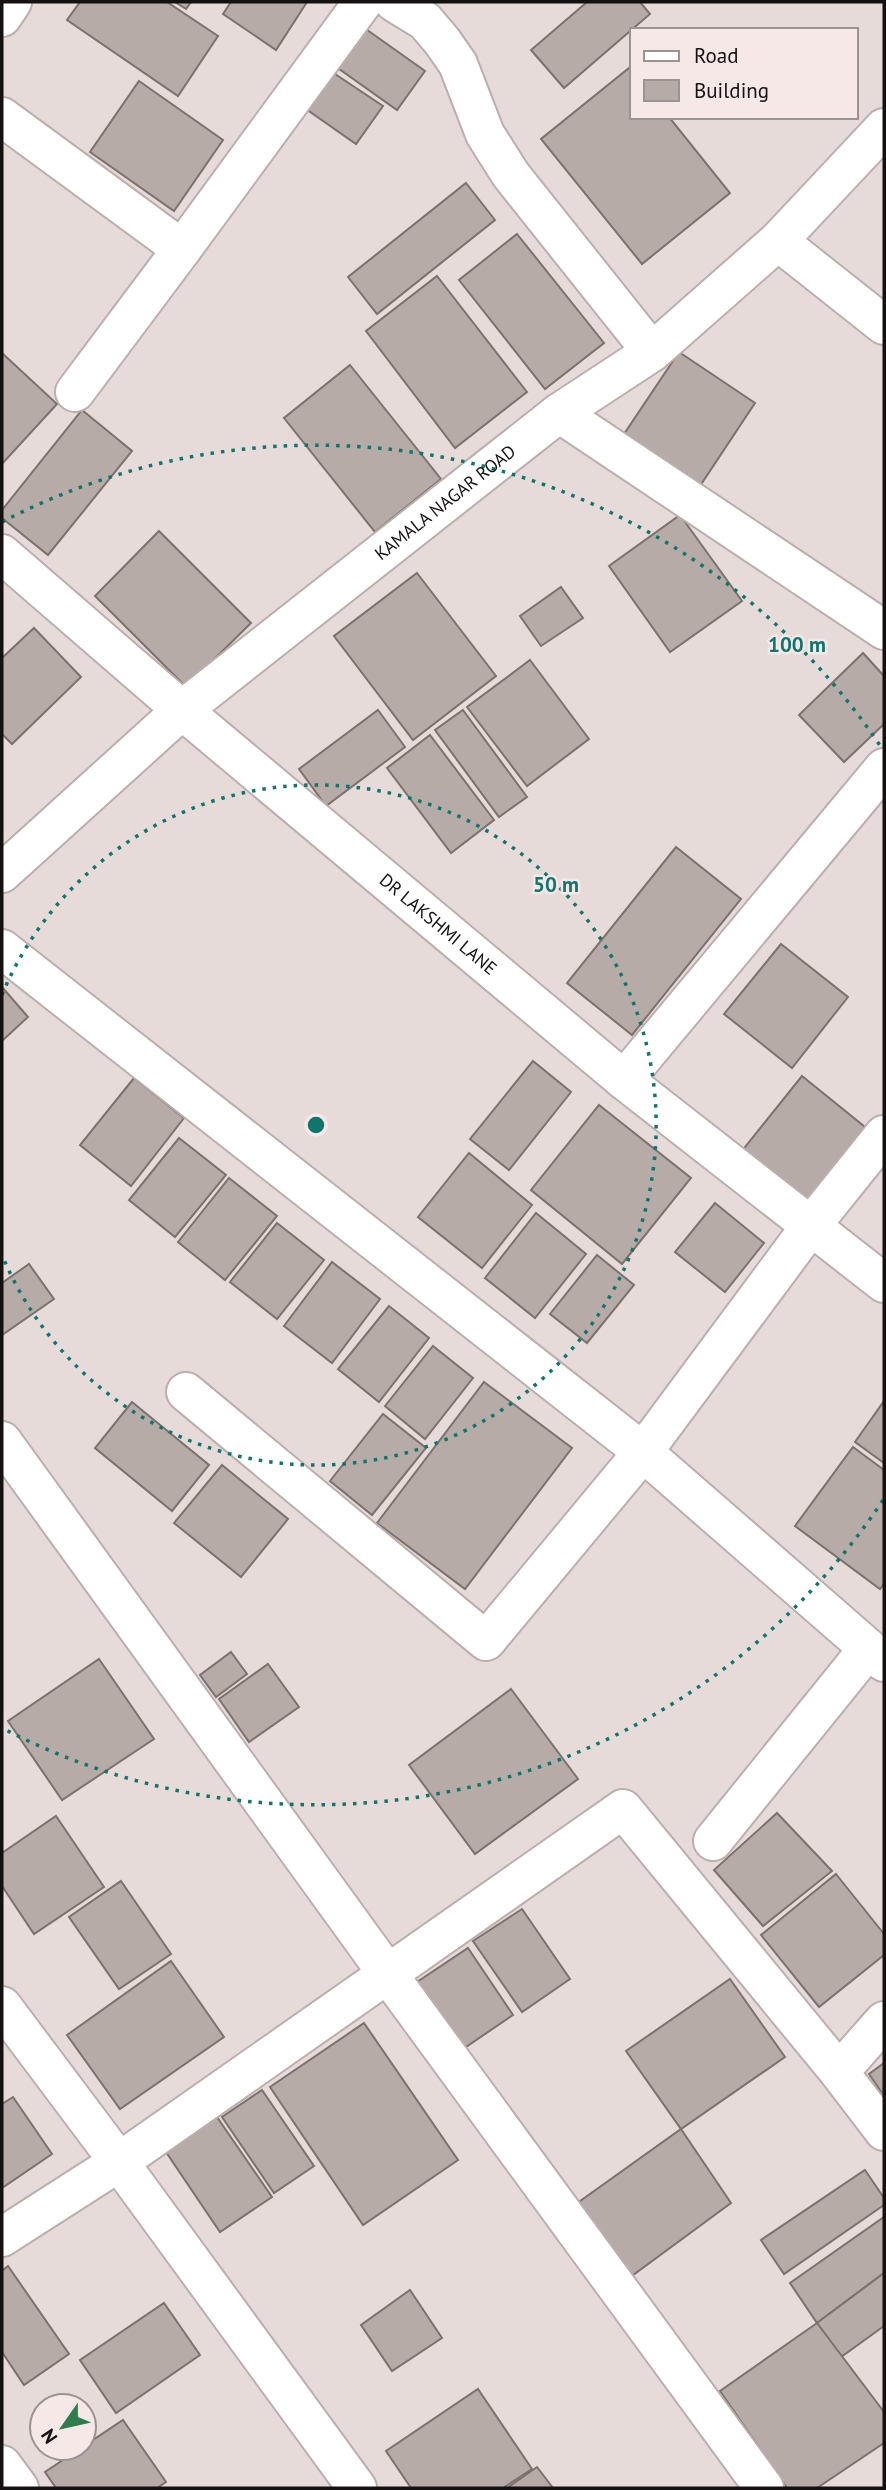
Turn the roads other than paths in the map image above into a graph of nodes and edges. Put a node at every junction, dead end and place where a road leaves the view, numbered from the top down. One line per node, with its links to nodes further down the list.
1 (12, 2): 4 (street)
2 (363, 2): 8 (street)
3 (394, 2): 10 (street)
4 (2, 17)
5 (2, 117): 8 (street)
6 (884, 128): 7 (street, KAMALA NAGAR ROAD)
7 (778, 241): 9 (street); 10 (street, KAMALA NAGAR ROAD)
8 (182, 248): 11 (street)
9 (884, 325)
10 (652, 352): 12 (street, KAMALA NAGAR ROAD)
11 (75, 392)
12 (559, 413): 14 (street); 15 (street, KAMALA NAGAR ROAD)
13 (2, 554): 15 (street, DR LAKSHMI LANE)
14 (884, 630)
15 (182, 710): 17 (street, KAMALA NAGAR ROAD); 19 (street, DR LAKSHMI LANE)
16 (884, 768): 19 (street)
17 (2, 873)
18 (2, 949): 25 (street)
19 (624, 1080): 21 (street, DR LAKSHMI LANE)
20 (884, 1135): 21 (street)
21 (810, 1227): 22 (street, DR LAKSHMI LANE); 25 (street)
22 (884, 1283)
23 (186, 1392): 25 (street)
24 (2, 1441): 28 (street)
25 (643, 1452): 26 (street)
26 (876, 1655): 27 (street)
27 (713, 1841)
28 (387, 1973): 31 (street); 33 (street); 38 (street)
29 (2, 2007): 33 (street)
30 (884, 2021): 31 (street)
31 (839, 2072): 32 (street)
32 (884, 2132)
33 (119, 2162): 34 (street); 37 (street)
34 (2, 2237)
35 (2, 2465): 36 (street)
36 (19, 2488)
37 (357, 2488)
38 (764, 2488)

